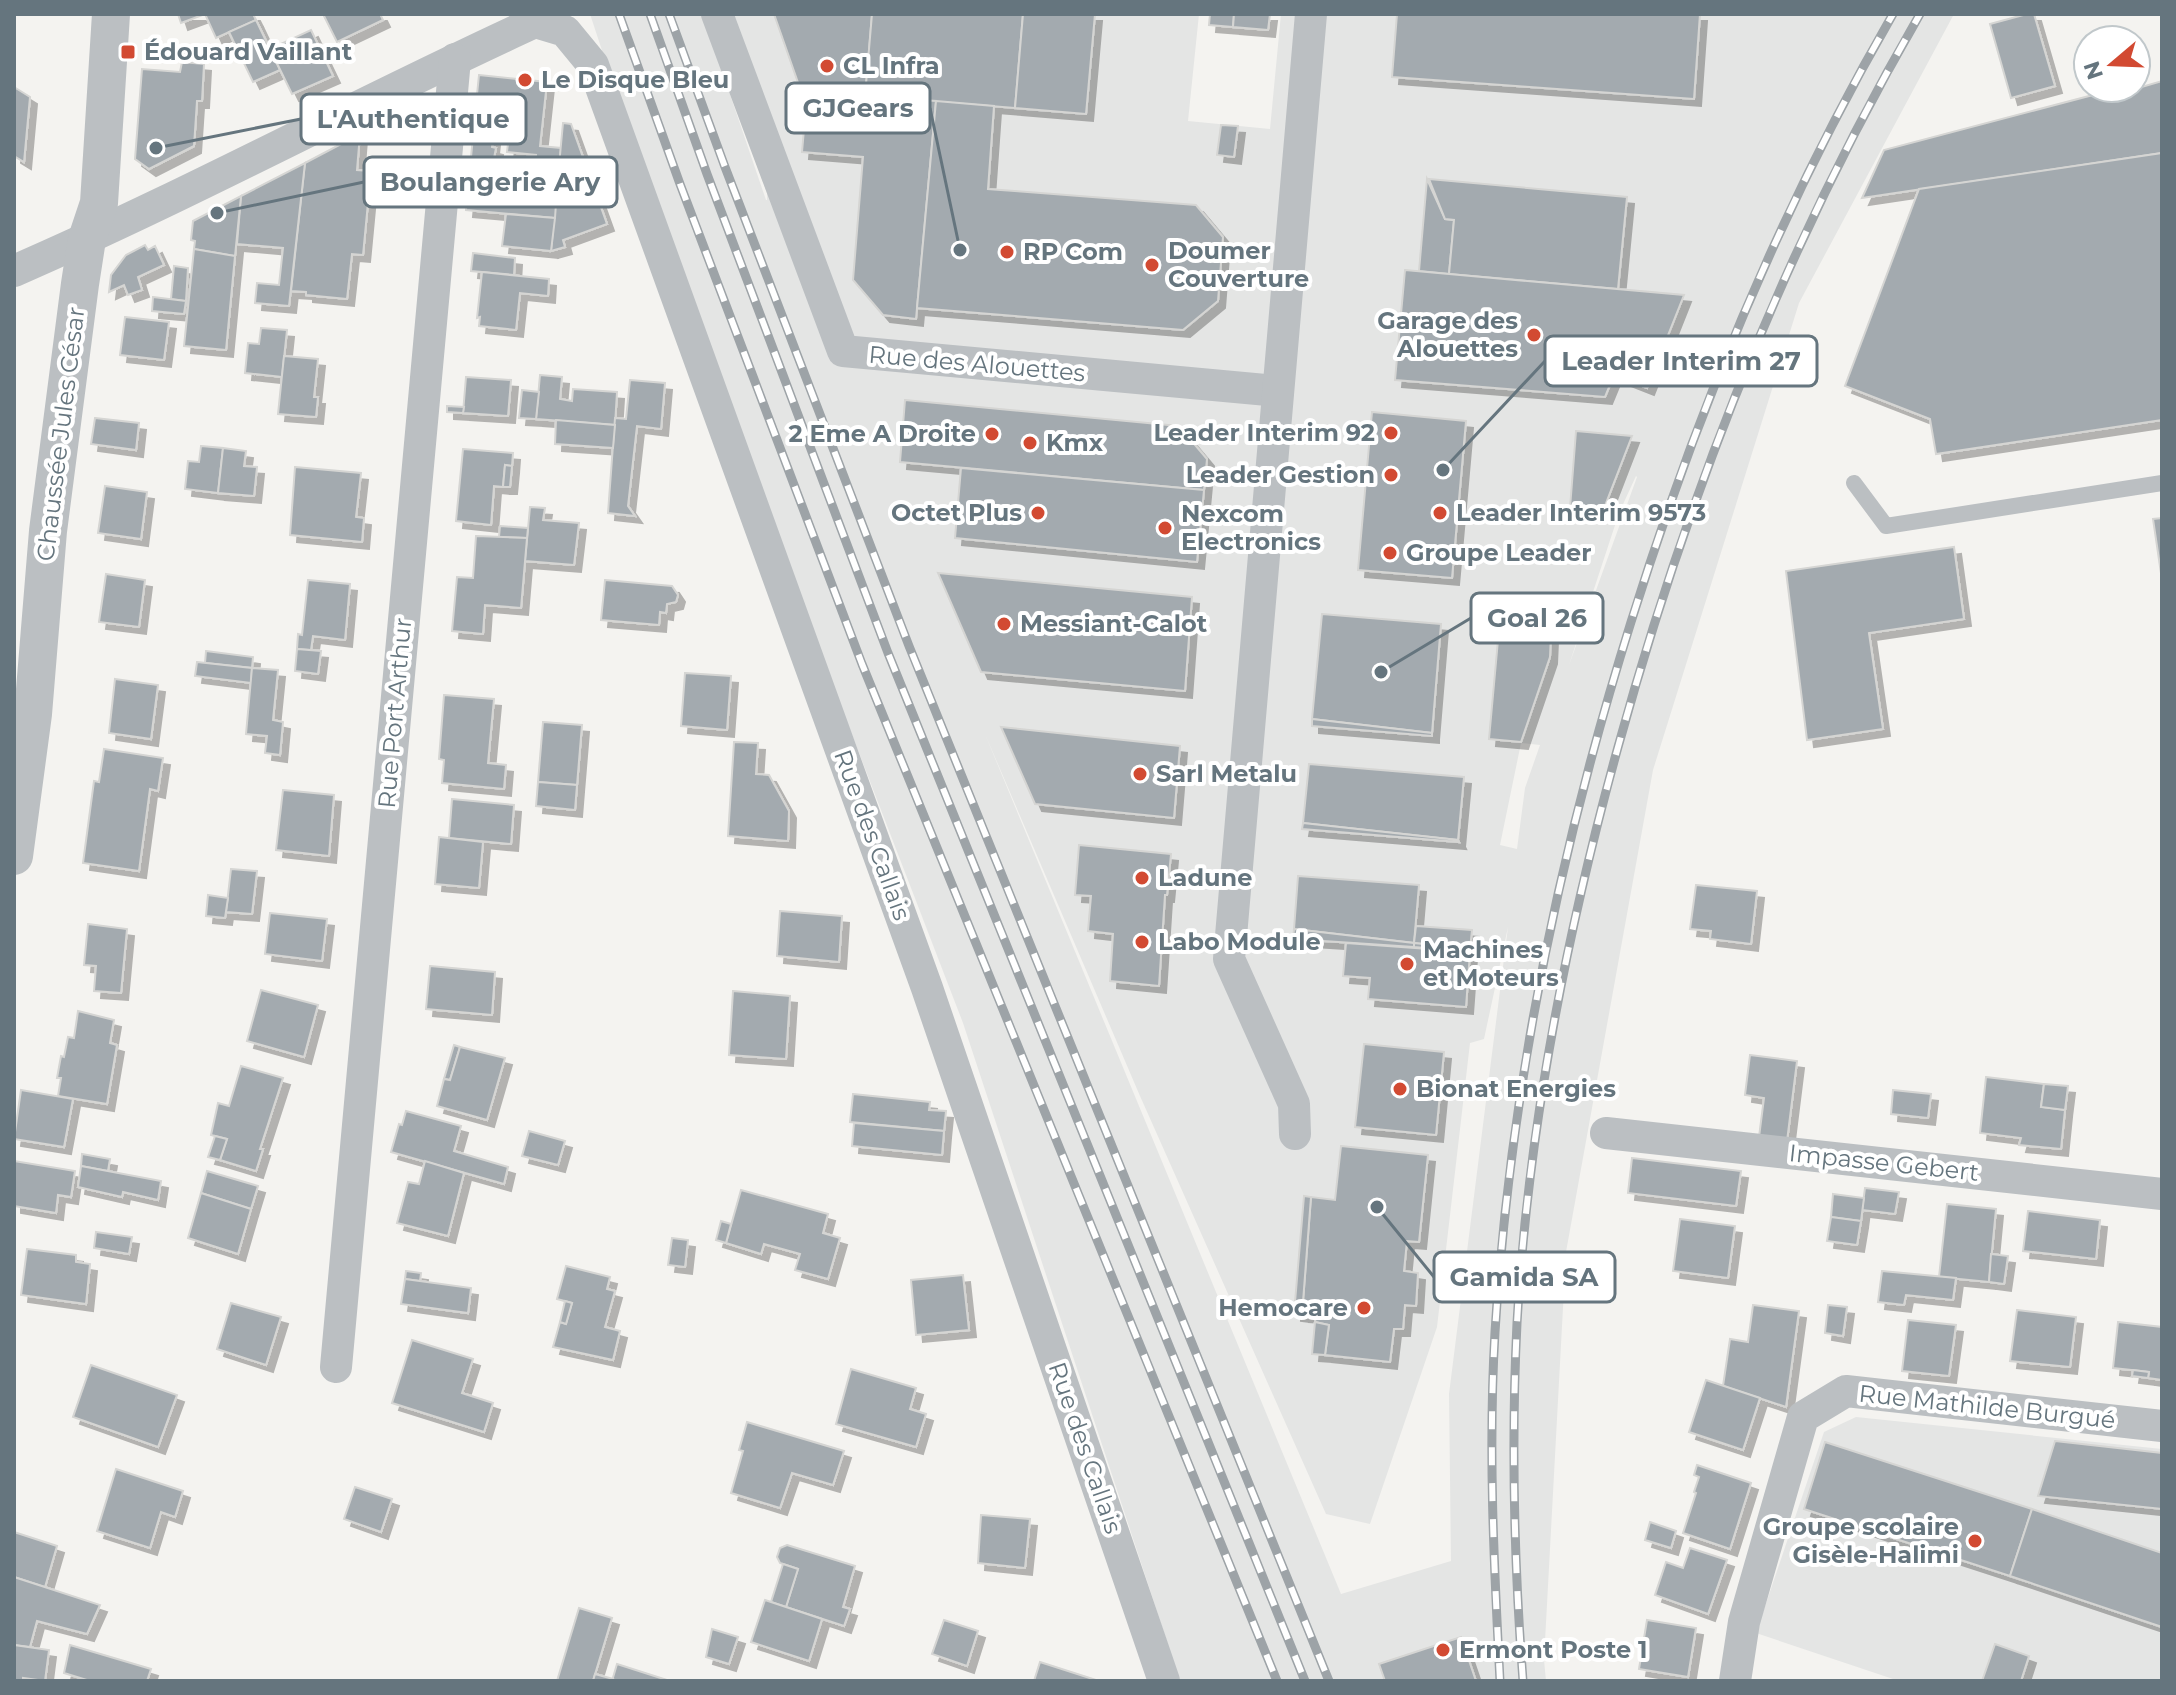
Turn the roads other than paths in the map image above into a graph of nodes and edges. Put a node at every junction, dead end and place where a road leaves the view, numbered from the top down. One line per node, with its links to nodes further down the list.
1 (111, 14): 5 (street, Chaussée Jules César)
2 (717, 14): 7 (street, Rue des Alouettes)
3 (1311, 14): 7 (street)
4 (455, 59): 5 (street); 15 (street, Rue Port Arthur); 17 (street, Rue des Callais)
5 (87, 239): 6 (street); 10 (street, Chaussée Jules César)
6 (14, 271)
7 (1278, 391): 13 (street)
8 (1854, 483): 9 (lane)
9 (2162, 483)
10 (23, 712): 11 (street, Chaussée Jules César)
11 (14, 856)
12 (1606, 1133): 14 (street, Impasse Gebert)
13 (1295, 1134)
14 (2162, 1194)
15 (336, 1367)
16 (2162, 1426): 18 (street, Rue Mathilde Burgué)
17 (1164, 1681)
18 (1735, 1681)

